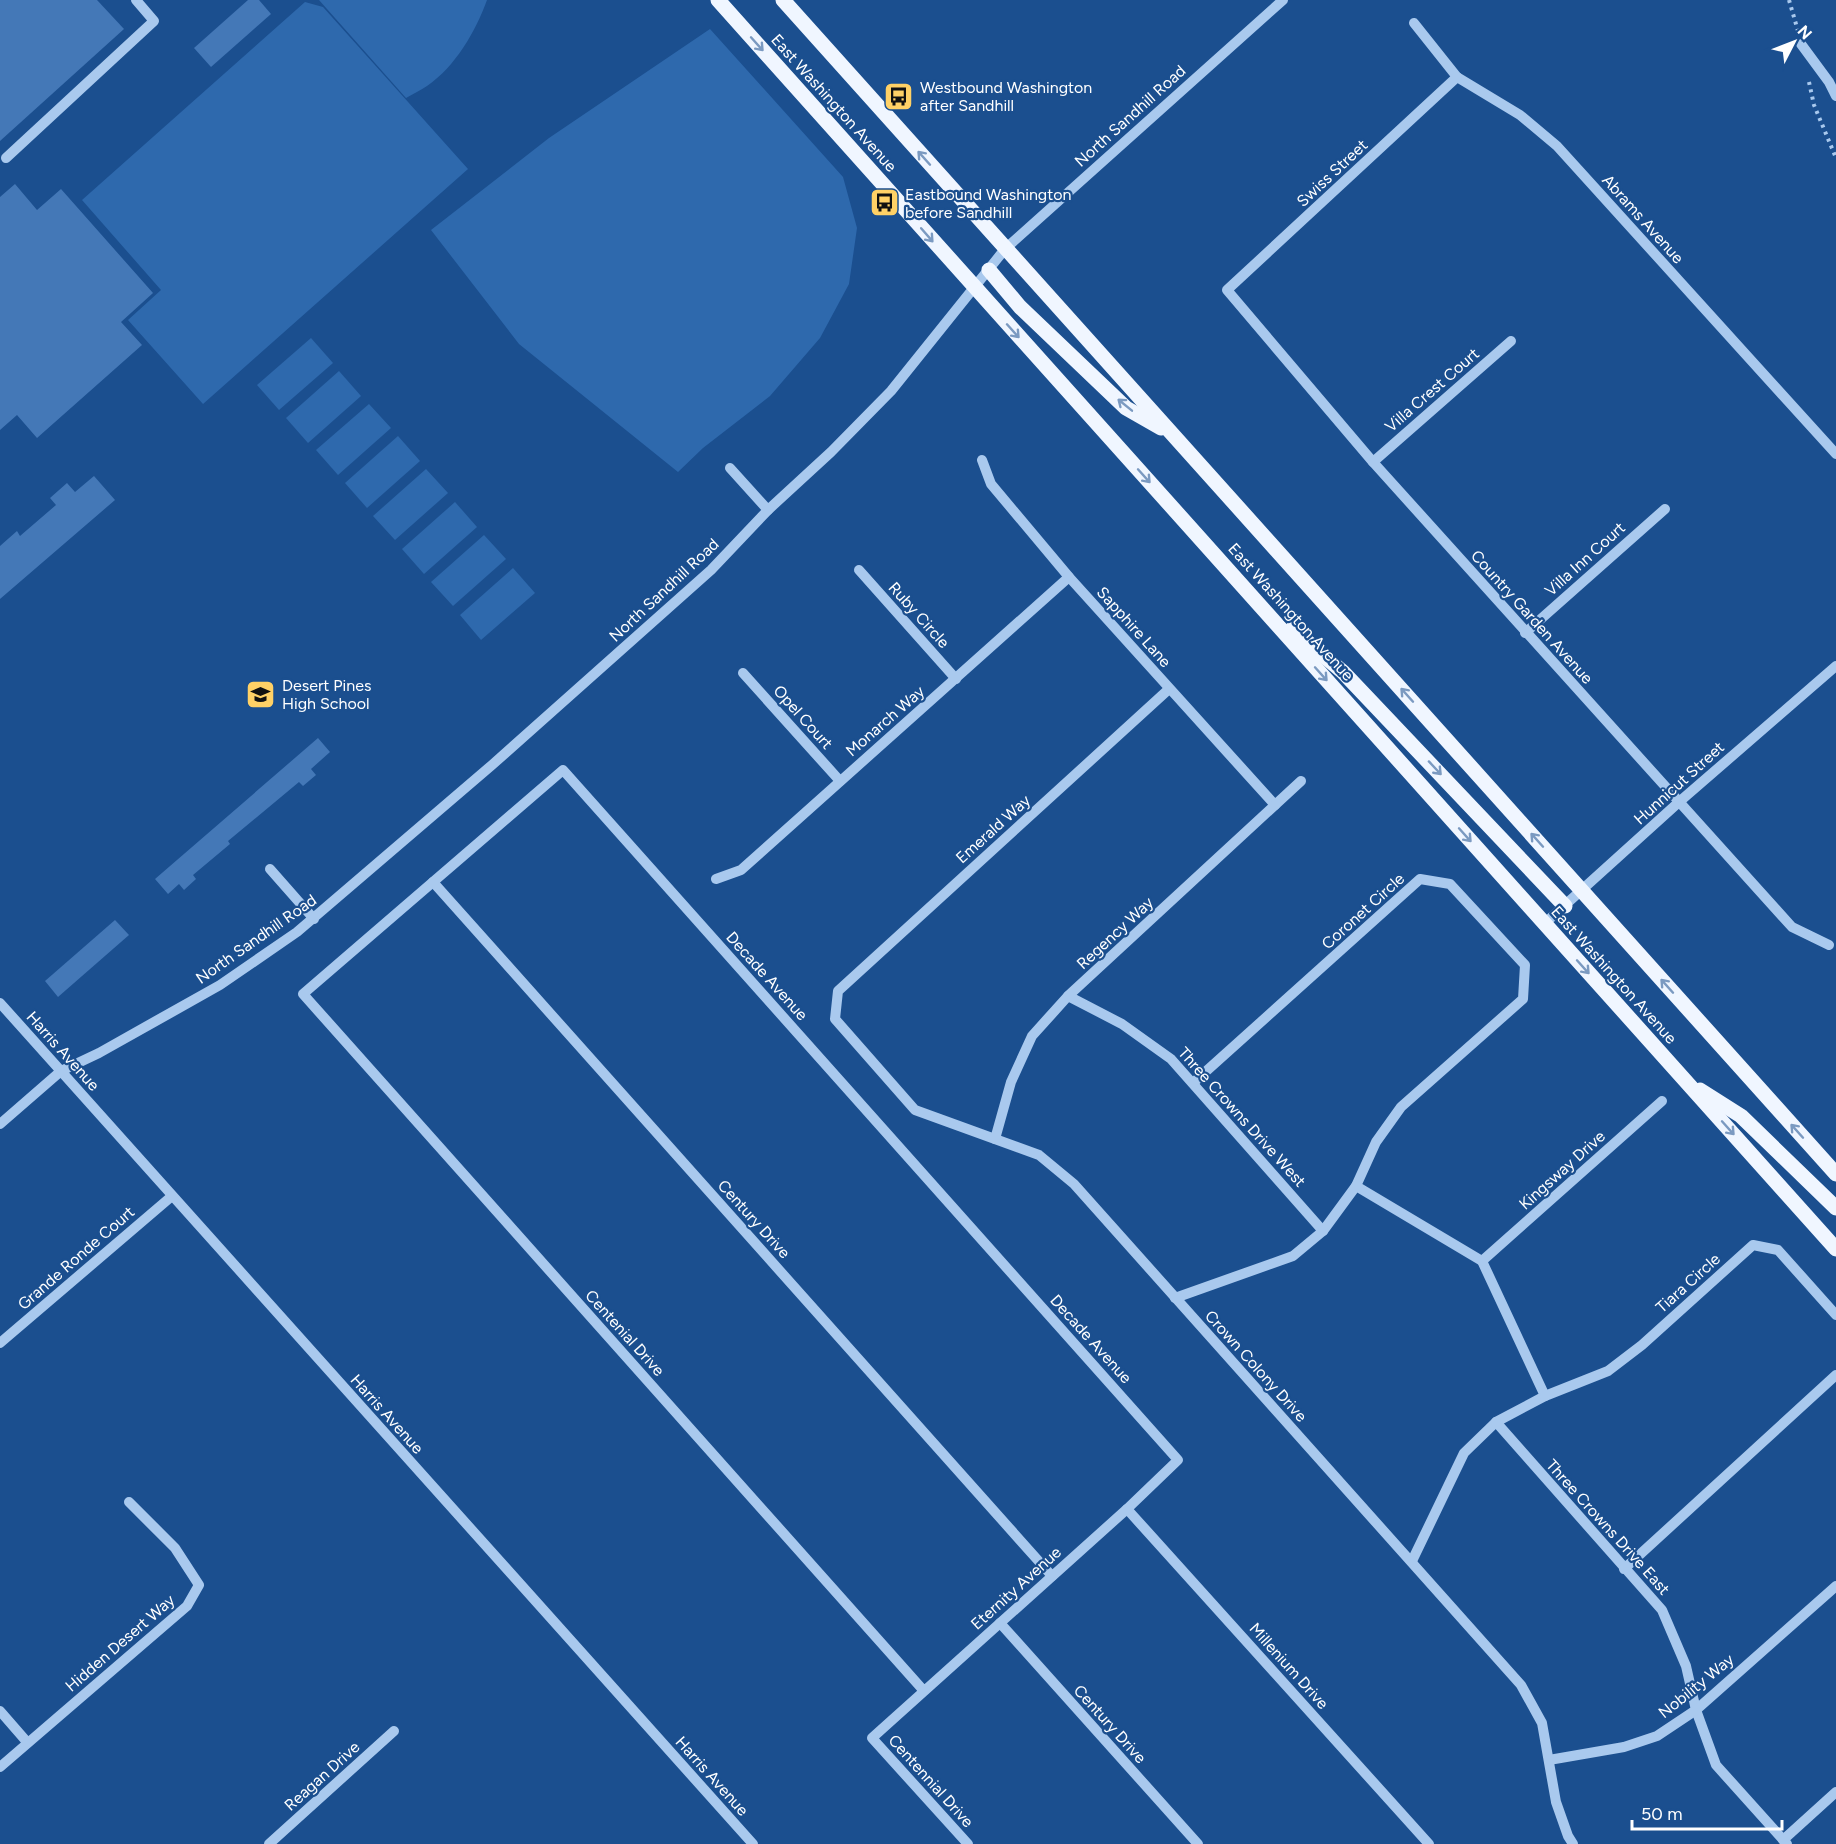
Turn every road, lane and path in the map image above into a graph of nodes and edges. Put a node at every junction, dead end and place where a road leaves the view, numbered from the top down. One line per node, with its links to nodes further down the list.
1 (136, 0): 9 (street)
2 (718, 0): 12 (main road, East Washington Avenue, one-way to 12)
3 (783, 0): 10 (main road, East Washington Avenue, one-way to 3)
4 (1283, 0): 10 (street, North Sandhill Road)
5 (1414, 23): 7 (street, Abrams Avenue)
6 (1801, 44): 8 (street)
7 (1457, 77): 13 (street, Swiss Street); 16 (street, Abrams Avenue)
8 (1836, 96)
9 (6, 158)
10 (1005, 249): 11 (street, North Sandhill Road); 15 (main road, East Washington Avenue)
11 (988, 270): 12 (street, North Sandhill Road); 15 (main road, one-way to 11)
12 (974, 288): 21 (street, North Sandhill Road); 24 (main road, East Washington Avenue, one-way to 24)
13 (1227, 290): 18 (street, Country Garden Avenue)
14 (1511, 341): 18 (street, Villa Crest Court)
15 (1174, 436): 37 (main road, East Washington Avenue, one-way to 15)
16 (1836, 454)
17 (982, 460): 23 (street, Sapphire Lane)
18 (1373, 462): 25 (street, Country Garden Avenue)
19 (730, 468): 21 (street)
20 (1665, 508): 25 (street, Villa Inn Court)
21 (768, 510): 39 (street, North Sandhill Road)
22 (859, 570): 28 (street, Ruby Circle)
23 (1069, 577): 28 (street, Monarch Way); 29 (street, Sapphire Lane)
24 (1254, 599): 38 (main road, one-way to 38); 40 (main road, East Washington Avenue, one-way to 40)
25 (1525, 633): 32 (street, Country Garden Avenue)
26 (1836, 666): 32 (street, Hunnicut Street)
27 (743, 673): 30 (street, Opel Court)
28 (956, 679): 30 (street, Monarch Way)
29 (1169, 689): 33 (street, Sapphire Lane); 42 (street, Emerald Way)
30 (840, 781): 35 (street, Monarch Way)
31 (1301, 781): 33 (street, Regency Way)
32 (1679, 802): 37 (street, Hunnicut Street); 41 (street, Country Garden Avenue)
33 (1275, 805): 44 (street, Regency Way)
34 (270, 869): 39 (street)
35 (716, 879)
36 (433, 882): 43 (street, Decade Avenue); 65 (street, Decade Avenue); 70 (street, Century Drive)
37 (1582, 891): 38 (street, Hunnicut Street); 52 (main road, East Washington Avenue, one-way to 37)
38 (1565, 906): 40 (street, Hunnicut Street)
39 (314, 920): 46 (street, North Sandhill Road)
40 (1544, 924): 47 (main road, East Washington Avenue, one-way to 47)
41 (1829, 945)
42 (838, 991): 51 (street, Crown Colony Drive)
43 (303, 994): 73 (street, Centenial Drive)
44 (1068, 996): 48 (street, Three Crowns Drive West); 51 (street, Regency Way)
45 (0, 1003): 46 (street, Harris Avenue)
46 (61, 1071): 50 (street, North Sandhill Road); 54 (street, Harris Avenue)
47 (1685, 1080): 55 (main road); 57 (main road, East Washington Avenue, one-way to 57)
48 (1193, 1083): 53 (street, Coronet Circle); 56 (street, Three Crowns Drive West)
49 (1662, 1101): 58 (street, Kingsway Drive)
50 (0, 1124)
51 (995, 1138): 59 (street, Crown Colony Drive)
52 (1836, 1174)
53 (1356, 1186): 56 (street); 58 (street)
54 (172, 1196): 61 (street, Grande Ronde Court); 84 (street, Harris Avenue)
55 (1836, 1208)
56 (1323, 1231): 59 (street)
57 (1836, 1250)
58 (1482, 1261): 63 (street)
59 (1175, 1298): 68 (street, Crown Colony Drive)
60 (1836, 1316): 63 (street, Tiara Circle)
61 (0, 1343)
62 (1836, 1375): 69 (street)
63 (1545, 1396): 64 (street)
64 (1496, 1422): 68 (street); 69 (street, Three Crowns Drive East)
65 (1178, 1460): 67 (street, Eternity Avenue)
66 (129, 1502): 78 (street, Hidden Desert Way)
67 (1127, 1509): 70 (street, Eternity Avenue); 87 (street, Millenium Drive)
68 (1412, 1562): 79 (street, Crown Colony Drive)
69 (1624, 1569): 74 (street, Three Crowns Drive East)
70 (1052, 1576): 72 (street, Eternity Avenue)
71 (1836, 1586): 74 (street, Nobility Way)
72 (1000, 1623): 73 (street, Eternity Avenue); 86 (street, Century Drive)
73 (924, 1691): 77 (street, Eternity Avenue)
74 (1696, 1710): 79 (street, Nobility Way); 82 (street, Three Crowns Drive East)
75 (0, 1711): 78 (street)
76 (394, 1731): 83 (street, Reagan Drive)
77 (872, 1738): 85 (street, Centennial Drive)
78 (27, 1742): 80 (street, Hidden Desert Way)
79 (1550, 1760): 88 (street, Crown Colony Drive)
80 (0, 1767)
81 (1836, 1792): 82 (street)
82 (1785, 1842)
83 (269, 1844)
84 (753, 1844)
85 (968, 1844)
86 (1198, 1844)
87 (1429, 1844)
88 (1573, 1844)

